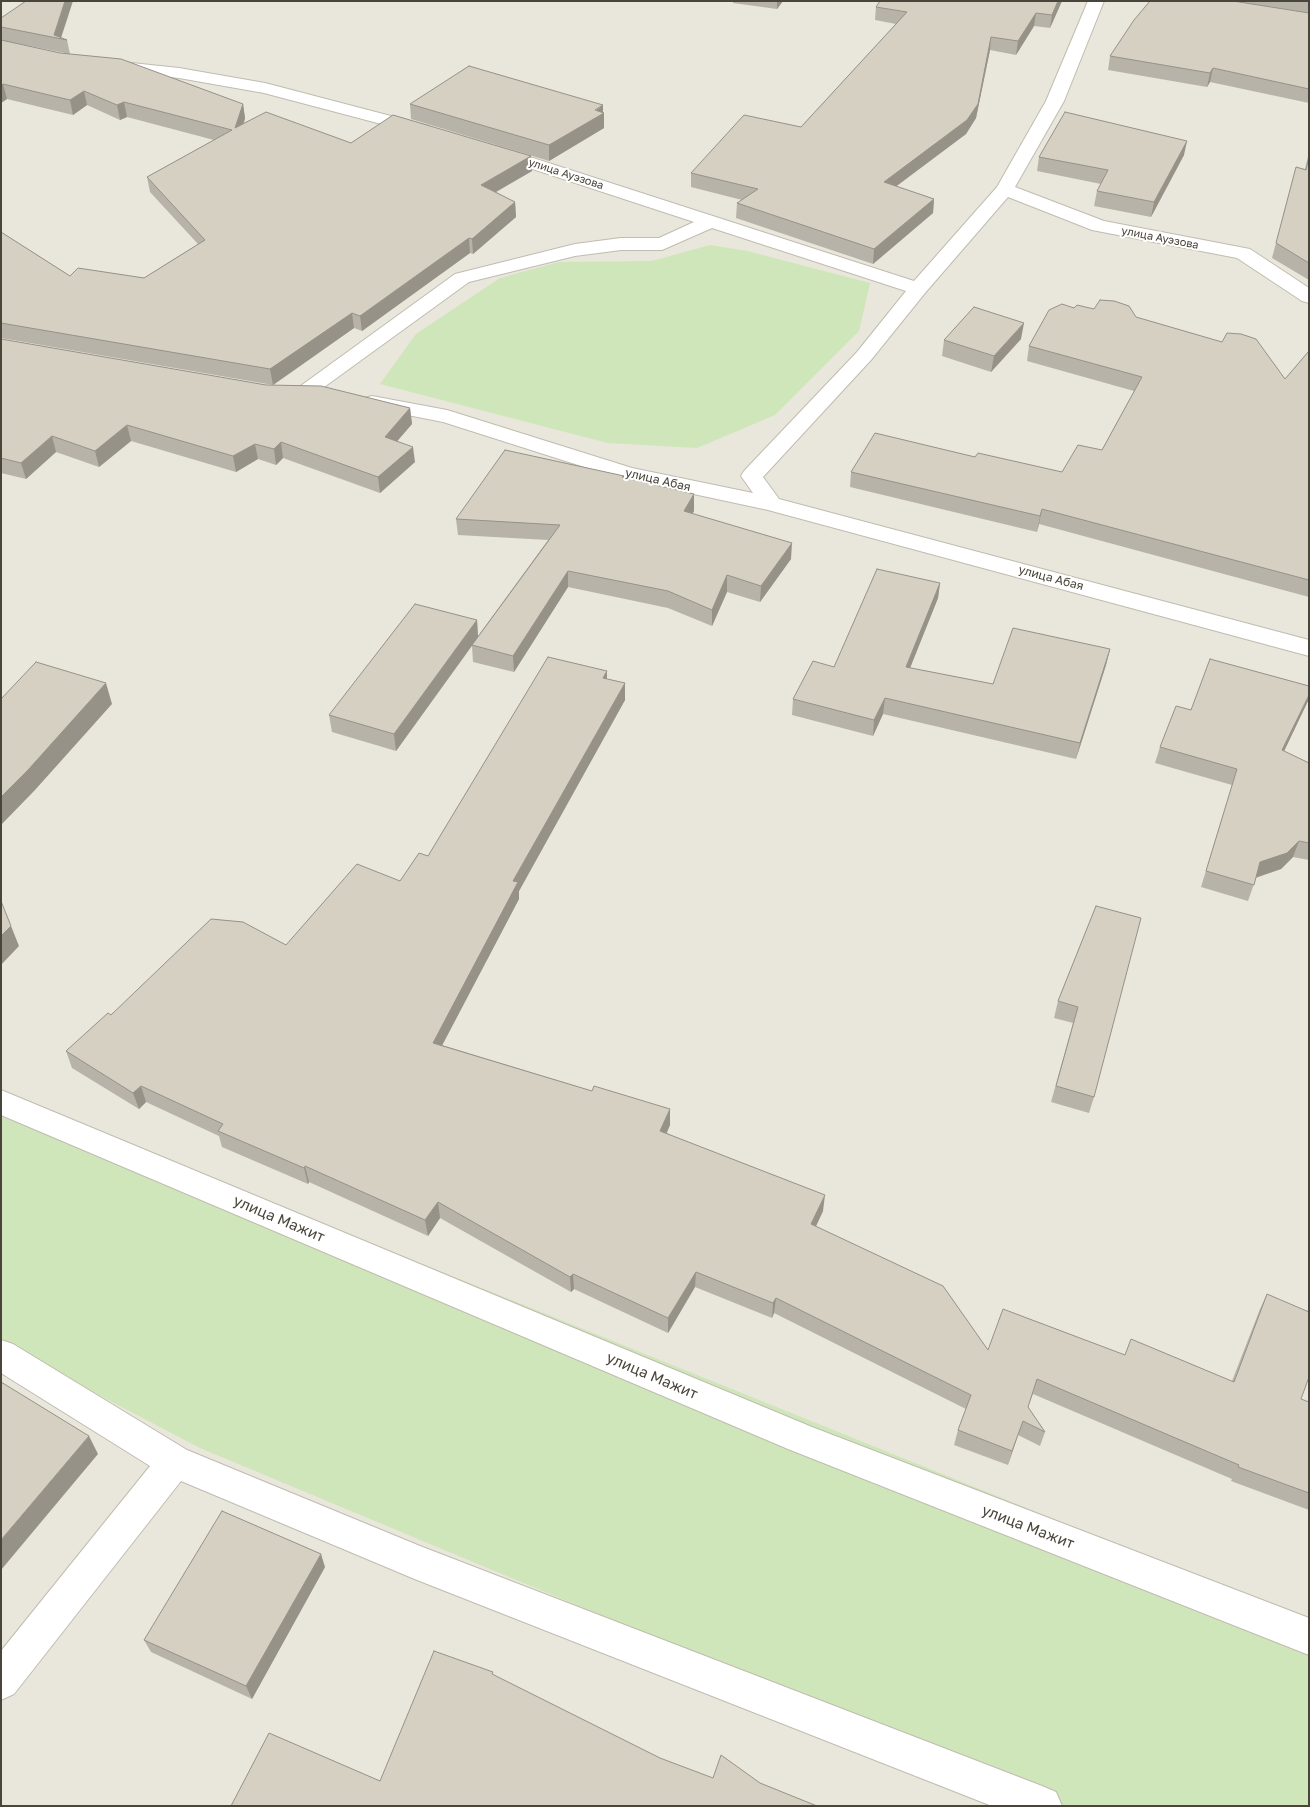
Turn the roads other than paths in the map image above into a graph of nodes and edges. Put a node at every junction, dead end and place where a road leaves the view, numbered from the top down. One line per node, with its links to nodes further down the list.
1 (1096, 1): 5 (street)
2 (92, 64): 3 (street)
3 (436, 134)
4 (483, 147): 6 (street, улица Ауэзова)
5 (1005, 189): 7 (street); 8 (street, улица Ауэзова)
6 (711, 221): 7 (street, улица Ауэзова); 9 (street, улица Абая)
7 (918, 289): 9 (street)
8 (1309, 297)
9 (771, 504): 10 (street, улица Абая)
10 (1309, 648)
11 (1, 1102): 14 (street, улица Мажит)
12 (1, 1355): 13 (street)
13 (175, 1462): 15 (street); 16 (street)
14 (1309, 1637)
15 (1, 1681)
16 (1042, 1806)

